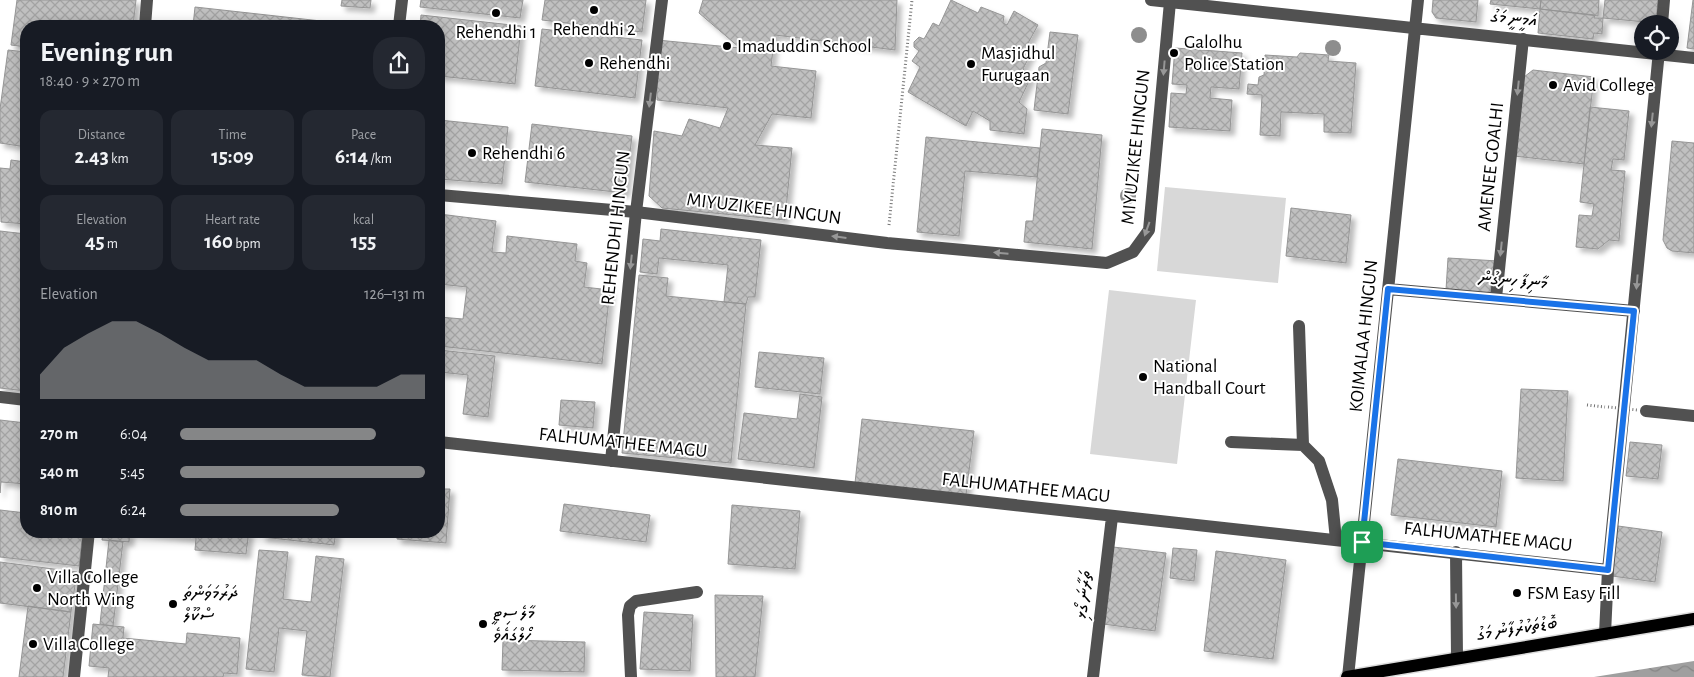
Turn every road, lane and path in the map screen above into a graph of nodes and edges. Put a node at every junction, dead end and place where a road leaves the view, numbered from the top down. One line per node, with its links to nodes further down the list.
1 (148, 0): 10 (street)
2 (402, 0): 11 (street)
3 (662, 0): 19 (street, REHENDHI HINGUN, one-way to 19)
4 (912, 0): 20 (path)
5 (1152, 0): 8 (street, އަމީނީ މަގު)
6 (1418, 0): 12 (street, KOIMALAA HINGUN)
7 (1664, 0): 9 (street)
8 (1170, 2): 12 (street, އަމީނީ މަގު); 20 (street, MIYUZIKEE HINGUN, one-way to 20)
9 (1663, 15)
10 (146, 20)
11 (400, 20)
12 (1415, 28): 13 (street, އަމީނީ މަގު); 21 (street, KOIMALAA HINGUN)
13 (1523, 39): 14 (street, އަމީނީ މަގު); 22 (street, AMENEE GOALHI, one-way to 22)
14 (1634, 50)
15 (1679, 56): 16 (street, އަމީނީ މަގު)
16 (1694, 58)
17 (1658, 60): 23 (street, one-way to 23)
18 (445, 196): 19 (street, MIYUZIKEE HINGUN)
19 (636, 212): 20 (street, MIYUZIKEE HINGUN, one-way to 19); 33 (street, REHENDHI HINGUN, one-way to 33)
20 (887, 243)
21 (1388, 289): 22 (street, މާނިފާ ހިނގުން); 37 (street, KOIMALAA HINGUN)
22 (1496, 298): 23 (street, މާނިފާ ހިނގުން)
23 (1634, 311): 39 (street)
24 (1299, 326): 32 (street)
25 (0, 397): 26 (street)
26 (20, 399)
27 (1587, 405): 28 (path, bridge)
28 (1642, 410): 29 (street)
29 (1694, 416)
30 (1231, 442): 32 (street)
31 (445, 443): 33 (street, FALHUMATHEE MAGU)
32 (1303, 445): 36 (street)
33 (611, 461): 34 (street, FALHUMATHEE MAGU)
34 (1112, 517): 36 (street, FALHUMATHEE MAGU); 46 (street, ތަރާނަ ގޯޅި)
35 (88, 538): 44 (street)
36 (1336, 540): 37 (street, FALHUMATHEE MAGU)
37 (1362, 542): 38 (street, FALHUMATHEE MAGU); 47 (street, KOIMALAA HINGUN)
38 (1456, 552): 39 (street, FALHUMATHEE MAGU); 43 (street, one-way to 43)
39 (1608, 570): 42 (street)
40 (697, 592): 45 (street)
41 (1694, 619): 42 (main road, ބޮޑުތަކުރުފާނު މަގު)
42 (1605, 634): 43 (main road, ބޮޑުތަކުރުފާނު މަގު)
43 (1457, 658): 47 (main road, ބޮޑުތަކުރުފާނު މަގު)
44 (74, 677)
45 (631, 677)
46 (1093, 677)
47 (1347, 677)

